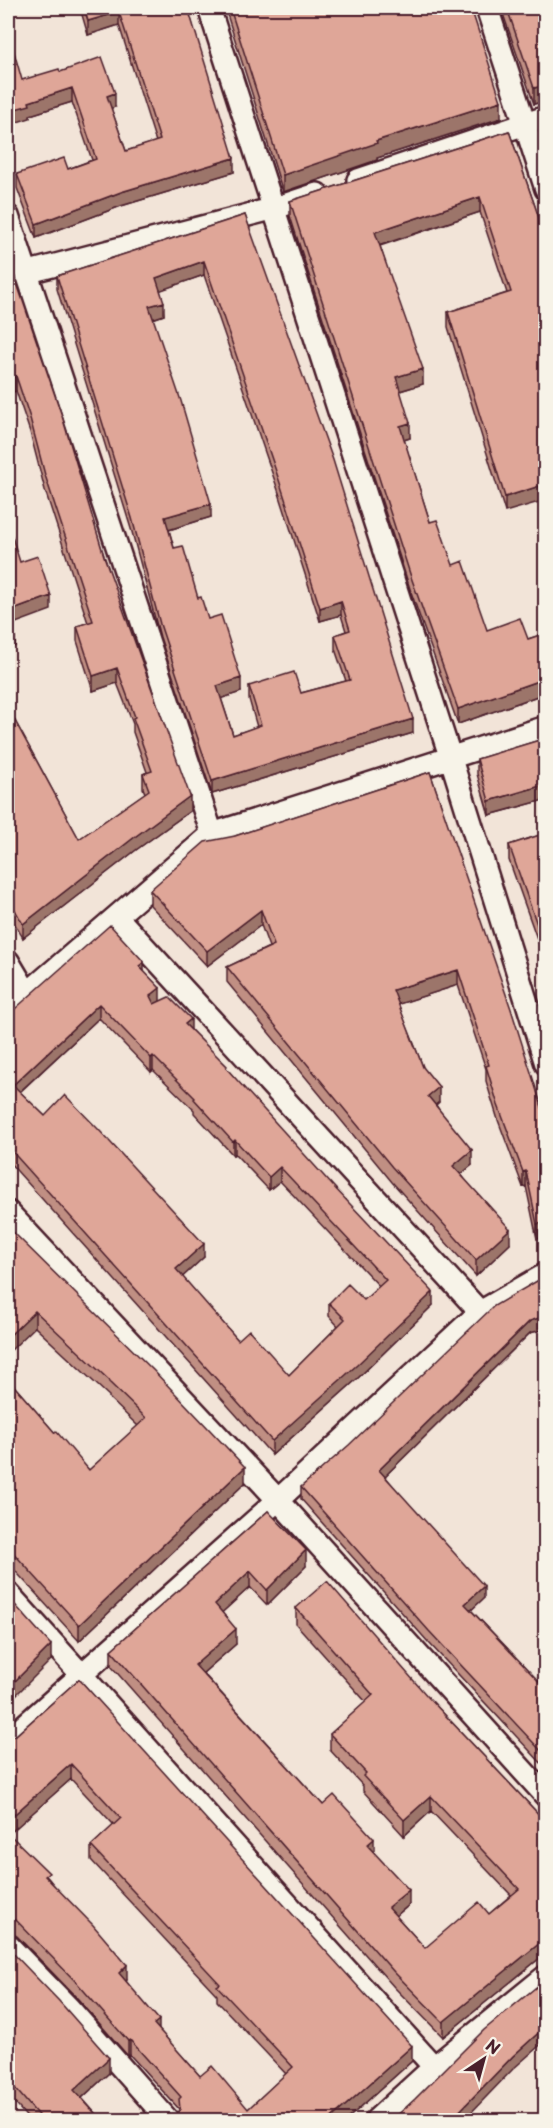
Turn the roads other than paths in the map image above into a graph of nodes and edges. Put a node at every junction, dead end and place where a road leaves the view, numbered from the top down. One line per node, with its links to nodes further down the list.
1 (209, 8): 6 (street)
2 (487, 8): 4 (street)
3 (546, 117): 4 (street)
4 (525, 124): 5 (street); 6 (street)
5 (546, 189)
6 (275, 208): 8 (street); 10 (street)
7 (8, 216): 8 (street)
8 (25, 273): 11 (street)
9 (546, 727): 10 (street)
10 (451, 759): 11 (street); 16 (street)
11 (212, 834): 12 (street)
12 (117, 916): 14 (street); 19 (street)
13 (8, 961): 14 (street)
14 (27, 993): 15 (street)
15 (8, 1010)
16 (546, 1064)
17 (8, 1212): 20 (street)
18 (546, 1274): 19 (street)
19 (480, 1312): 20 (street)
20 (279, 1500): 22 (street); 24 (street)
21 (8, 1593): 22 (street)
22 (81, 1675): 23 (street); 27 (street)
23 (8, 1740)
24 (546, 1796)
25 (8, 1945): 28 (street)
26 (546, 1976): 27 (street)
27 (434, 2067): 29 (street)
28 (168, 2121)
29 (376, 2121)

